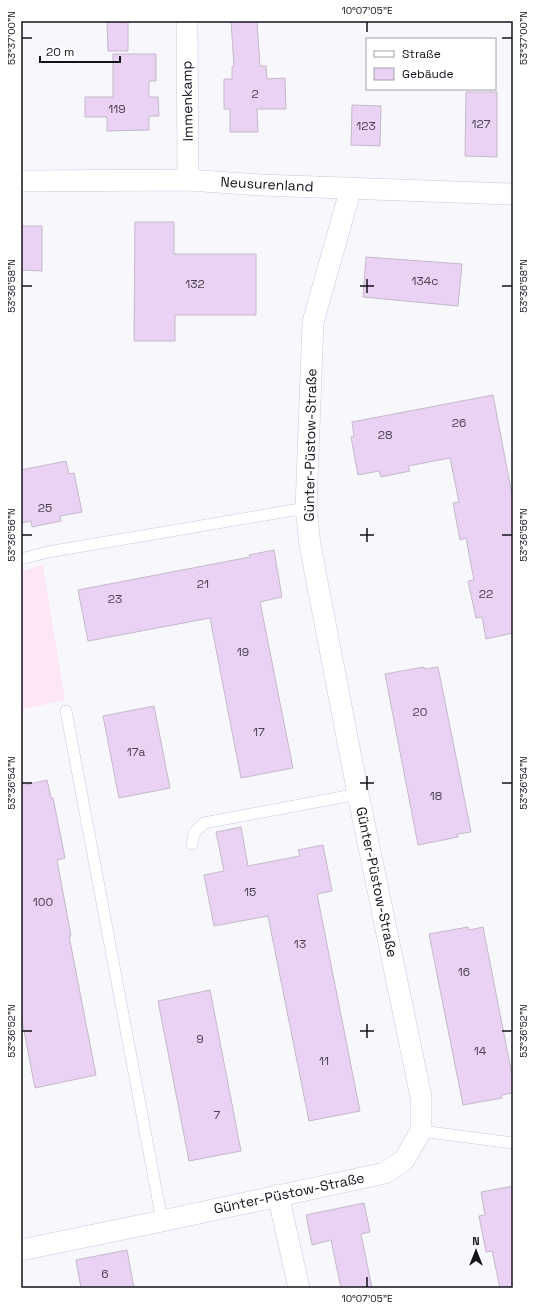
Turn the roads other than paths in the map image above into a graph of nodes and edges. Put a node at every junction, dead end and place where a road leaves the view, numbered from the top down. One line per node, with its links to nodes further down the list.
1 (186, 21): 2 (street, Immenkamp)
2 (188, 180): 3 (street, Neusurenland); 4 (street, Neusurenland)
3 (21, 181)
4 (351, 188): 5 (street, Neusurenland); 6 (street, Günter-Püstow-Straße)
5 (513, 194)
6 (306, 508): 7 (lane); 9 (street, Günter-Püstow-Straße)
7 (21, 559)
8 (66, 711): 14 (lane)
9 (358, 794): 10 (lane); 11 (street, Günter-Püstow-Straße)
10 (192, 844)
11 (421, 1131): 12 (lane); 13 (street, Günter-Püstow-Straße)
12 (513, 1143)
13 (278, 1195): 14 (street, Günter-Püstow-Straße); 16 (street)
14 (162, 1221): 15 (street, Günter-Püstow-Straße)
15 (21, 1250)
16 (299, 1288)

